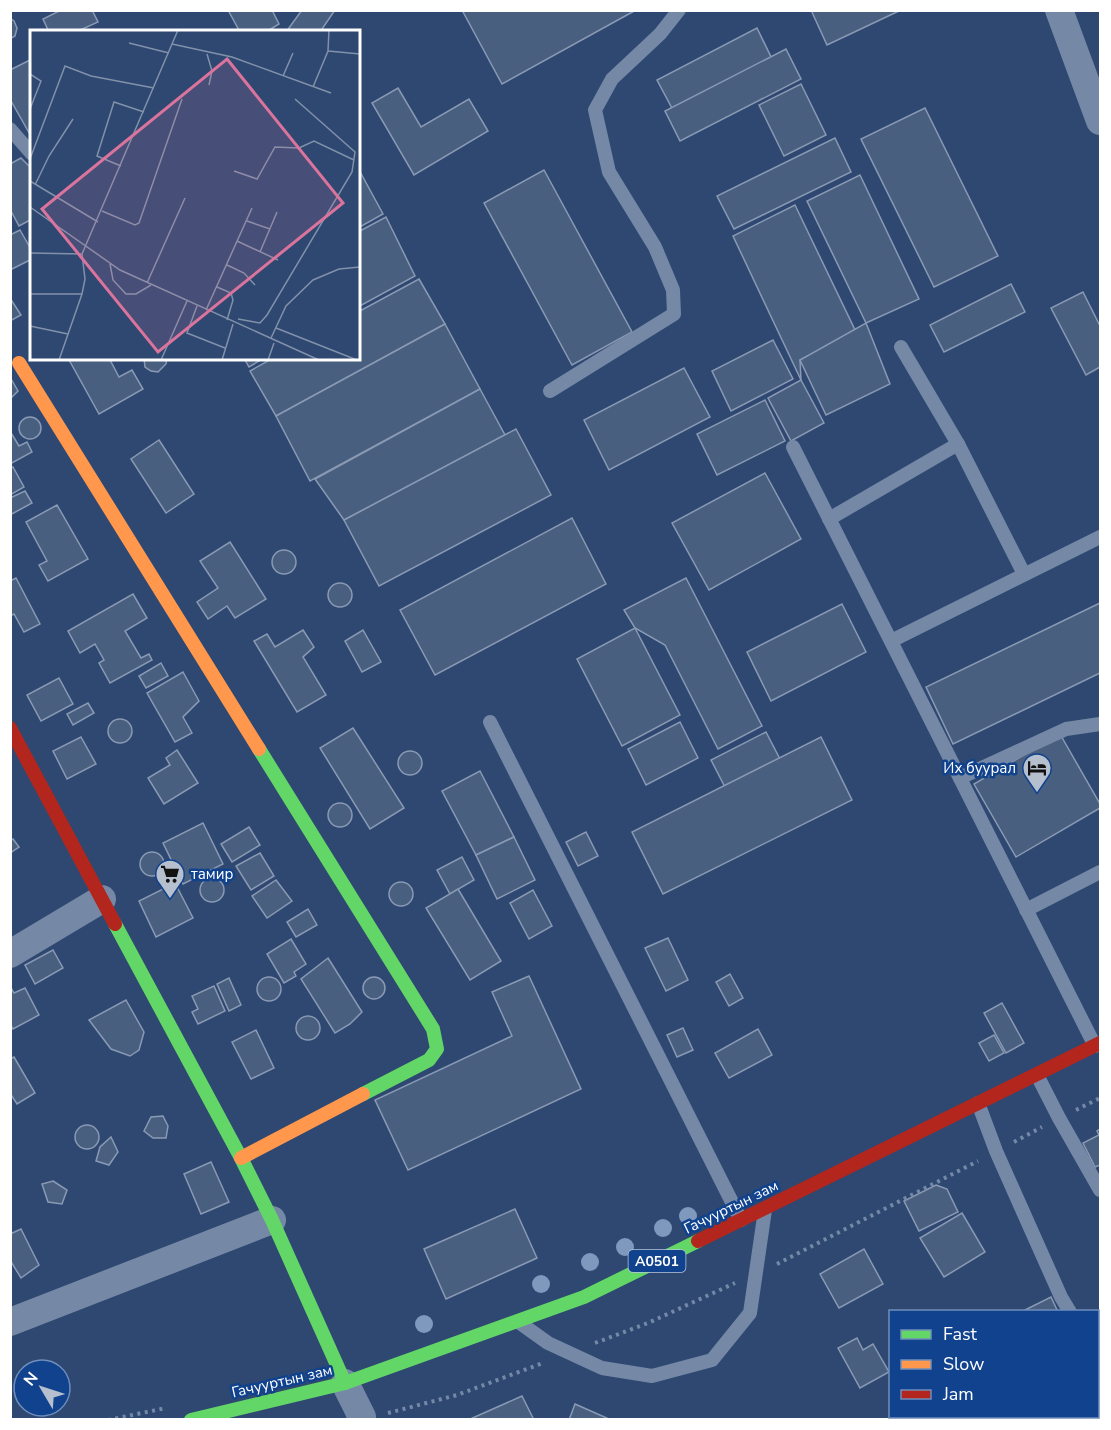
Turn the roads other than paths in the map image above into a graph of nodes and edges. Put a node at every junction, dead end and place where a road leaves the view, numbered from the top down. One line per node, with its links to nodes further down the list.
1 (679, 10): 8 (lane)
2 (1059, 10): 3 (street)
3 (1101, 122)
4 (10, 129): 5 (lane)
5 (30, 152)
6 (901, 348): 9 (lane)
7 (19, 363): 26 (main road)
8 (550, 391)
9 (958, 444): 11 (lane); 13 (lane)
10 (793, 447): 11 (lane)
11 (830, 519): 14 (lane)
12 (1101, 537): 13 (lane)
13 (1024, 574): 14 (lane)
14 (891, 641): 18 (lane)
15 (490, 722): 30 (lane)
16 (1101, 724): 18 (lane)
17 (10, 728): 20 (main road)
18 (960, 778): 21 (lane)
19 (1101, 872): 21 (lane)
20 (102, 899): 22 (street); 26 (main road)
21 (1026, 910): 23 (lane)
22 (10, 954)
23 (1098, 1045): 24 (main road, Гачууртын зам / A0501)
24 (1037, 1075): 25 (main road, Гачууртын зам / A0501); 27 (lane)
25 (978, 1103): 28 (main road, Гачууртын зам / A0501); 31 (lane)
26 (241, 1158): 29 (main road)
27 (1101, 1190)
28 (765, 1208): 30 (main road, Гачууртын зам / A0501); 33 (lane)
29 (272, 1220): 32 (street); 34 (main road)
30 (741, 1220): 33 (main road, Гачууртын зам / A0501)
31 (1069, 1310)
32 (10, 1322)
33 (518, 1322): 34 (main road, Гачууртын зам / A0501)
34 (345, 1383): 35 (street); 36 (main road, Гачууртын зам / A0501)
35 (364, 1418)
36 (191, 1419)

